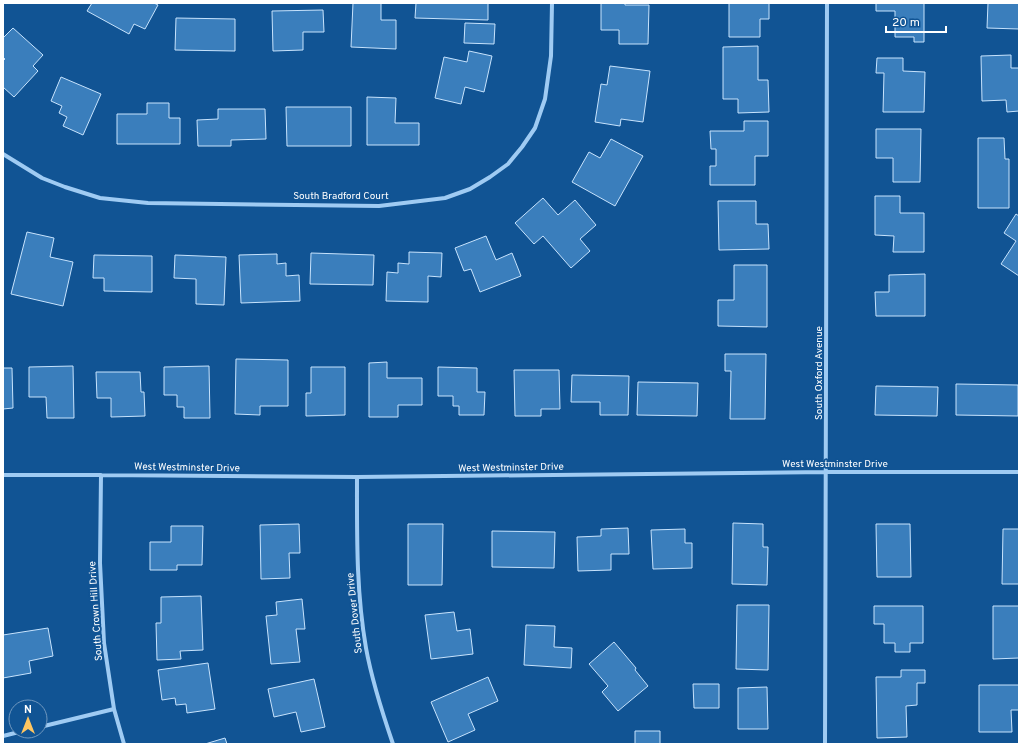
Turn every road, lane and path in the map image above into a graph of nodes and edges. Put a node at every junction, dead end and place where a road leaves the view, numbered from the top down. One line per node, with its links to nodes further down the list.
1 (552, 3): 3 (street, South Bradford Court)
2 (827, 3): 4 (street, South Oxford Avenue)
3 (3, 154)
4 (826, 472): 5 (street, West Westminster Drive); 8 (street, West Westminster Drive); 13 (street, South Oxford Avenue)
5 (1019, 472)
6 (3, 475): 7 (street, West Westminster Drive)
7 (101, 475): 8 (street, West Westminster Drive); 9 (street, South Crown Hill Drive)
8 (357, 477): 12 (street, South Dover Drive)
9 (114, 709): 10 (street); 11 (street, South Crown Hill Drive)
10 (48, 725)
11 (124, 744)
12 (393, 744)
13 (825, 744)

